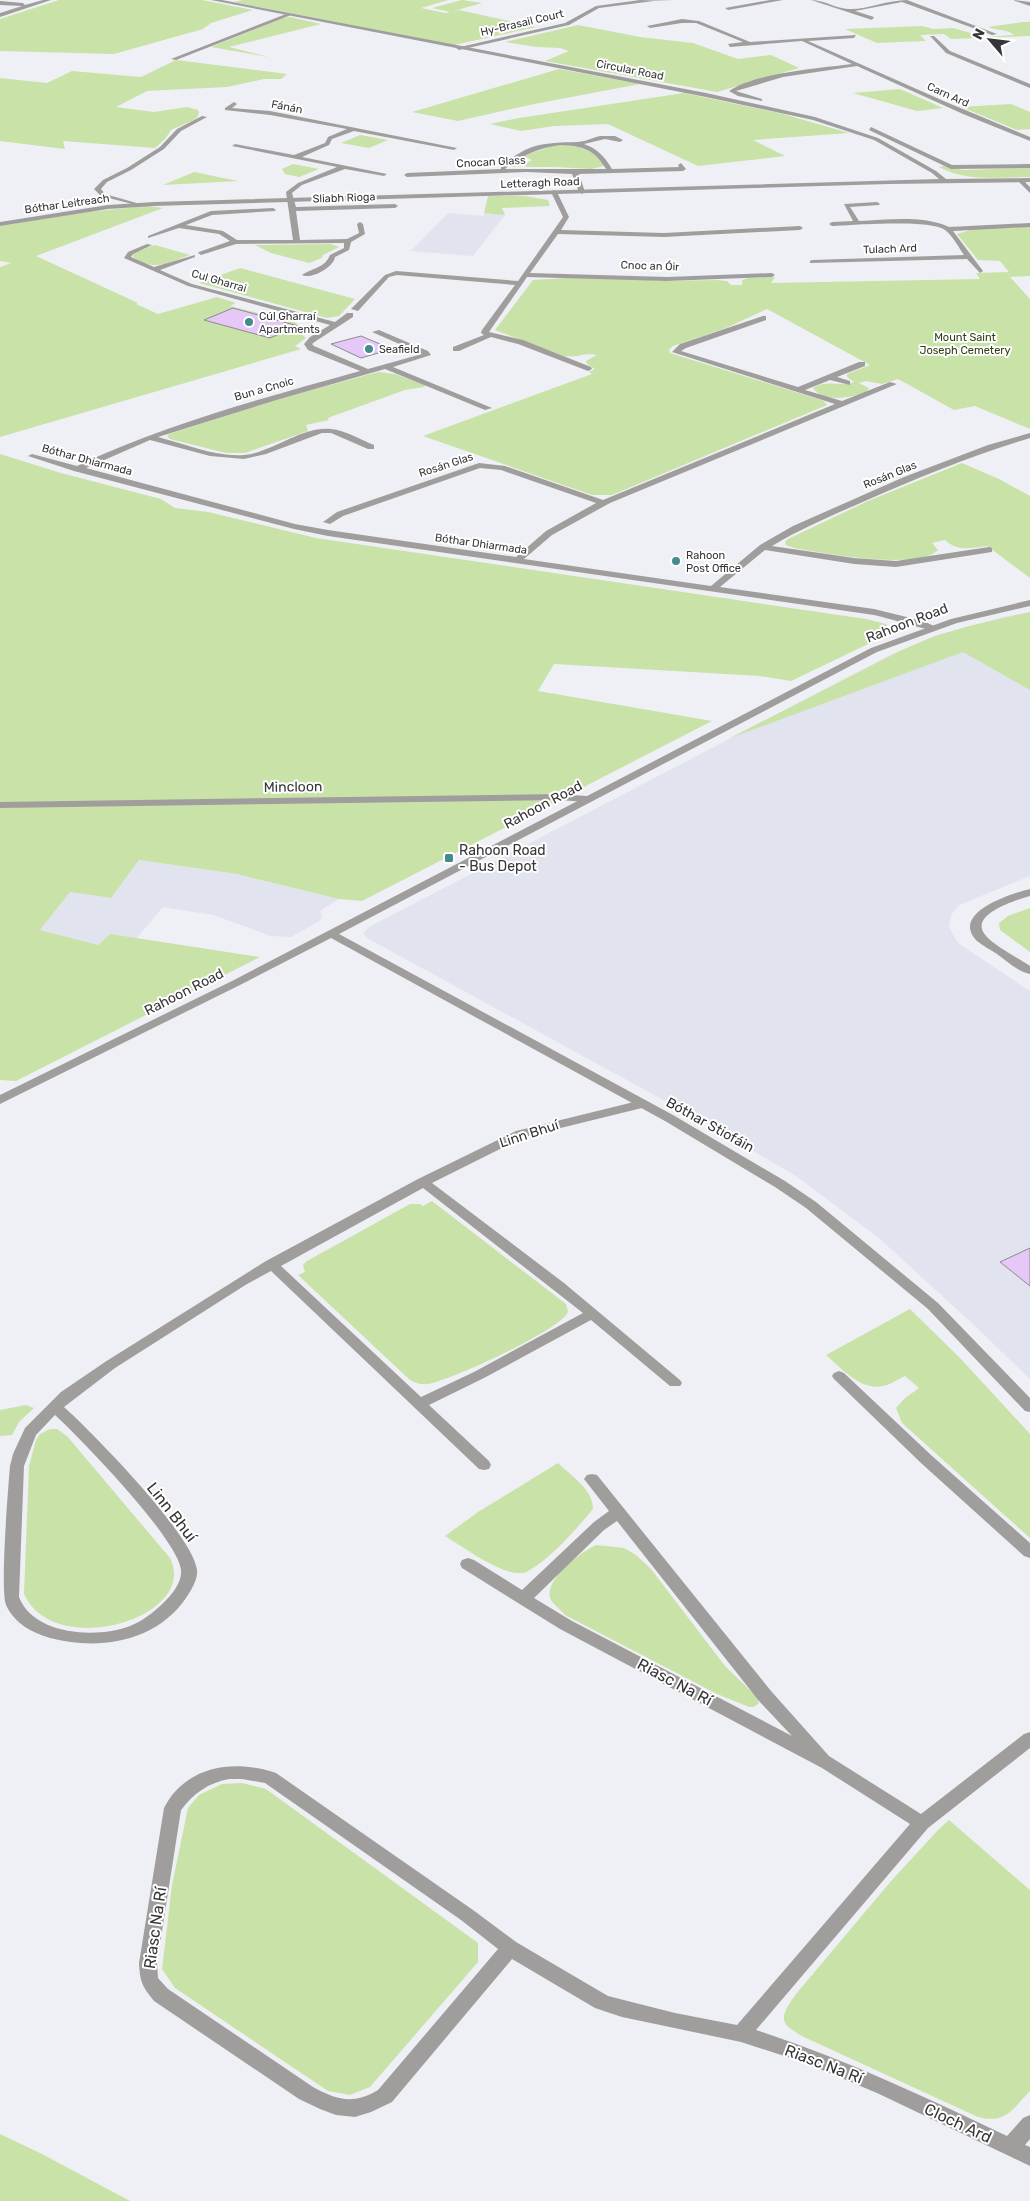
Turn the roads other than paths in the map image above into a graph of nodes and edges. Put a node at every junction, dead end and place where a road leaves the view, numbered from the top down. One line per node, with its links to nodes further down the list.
1 (48, 0): 13 (street)
2 (214, 0): 18 (street, Circular Road)
3 (604, 0): 10 (street, Hy-Brasail Court)
4 (654, 0): 9 (street, Hy-Brasail Court); 10 (street, Hy-Brasail Court)
5 (780, 0): 14 (street)
6 (814, 0): 15 (street)
7 (903, 0): 15 (street); 22 (street)
8 (1017, 0): 12 (street)
9 (671, 1)
10 (615, 3): 28 (street, Hy-Brasail Court)
11 (0, 4): 13 (street)
12 (1030, 4)
13 (30, 6): 17 (street)
14 (728, 8)
15 (848, 10): 19 (street)
16 (682, 14): 20 (street)
17 (0, 15)
18 (288, 15): 28 (street, Circular Road); 29 (street)
19 (872, 18)
20 (697, 22): 21 (street); 26 (street)
21 (650, 26)
22 (994, 34)
23 (854, 36): 25 (street)
24 (932, 36): 31 (street)
25 (803, 40): 26 (street); 30 (street, Carn Ard)
26 (752, 44): 27 (street)
27 (730, 45)
28 (459, 48): 59 (street, Circular Road)
29 (174, 59)
30 (859, 65): 32 (street); 40 (street, Carn Ard)
31 (1030, 86)
32 (760, 100)
33 (234, 104): 36 (street, Fánán)
34 (204, 118): 65 (street)
35 (871, 129): 38 (street)
36 (351, 130): 42 (street, Fánán); 46 (street)
37 (893, 130): 38 (street)
38 (879, 132): 50 (street)
39 (426, 138): 42 (street)
40 (1030, 139)
41 (620, 140): 43 (street)
42 (416, 141): 45 (street, Fánán)
43 (579, 144): 47 (street, Cnocan Glass); 53 (street, Cnocan Glass)
44 (235, 146): 46 (street)
45 (454, 148)
46 (294, 157): 51 (street)
47 (512, 159): 48 (street, Cnocan Glass); 52 (street, Cnocan Glass)
48 (529, 161)
49 (681, 165): 53 (street, Cnocan Glass)
50 (1030, 166)
51 (344, 167): 55 (street); 63 (street)
52 (503, 168)
53 (610, 171): 54 (street, Cnocan Glass)
54 (575, 172): 56 (street, Cnocan Glass); 62 (street)
55 (384, 174)
56 (407, 175)
57 (1020, 180): 58 (street); 59 (street); 60 (street)
58 (1030, 180)
59 (944, 181): 62 (street, Letteragh Road)
60 (1030, 191)
61 (554, 192): 62 (street, Letteragh Road); 63 (street, Letteragh Road); 77 (street)
62 (582, 192)
63 (292, 201): 65 (street, Letteragh Road); 67 (street, Sliabh Rioga)
64 (877, 204): 69 (street)
65 (138, 205): 70 (street, Bóthar Leitreach)
66 (395, 206): 67 (street, Sliabh Rioga)
67 (293, 209): 80 (street, Sliabh Rioga)
68 (273, 210): 74 (street)
69 (857, 223): 72 (street, Tulach Ard); 76 (street, Tulach Ard)
70 (0, 224)
71 (360, 224): 78 (street, Sliabh Rioga)
72 (832, 224)
73 (1030, 225): 76 (street, Tulach Ard)
74 (178, 226): 79 (street); 85 (street, Cul Gharrai)
75 (800, 228): 77 (street)
76 (948, 229): 83 (street)
77 (557, 232): 88 (street)
78 (348, 241): 80 (street); 87 (street, Sliabh Rioga)
79 (236, 242): 80 (street); 81 (street)
80 (296, 242)
81 (201, 253)
82 (193, 256): 85 (street)
83 (969, 257): 84 (street, Tulach Ard); 86 (street)
84 (812, 262)
85 (154, 270): 92 (street, Cul Gharrai)
86 (980, 271)
87 (305, 275)
88 (526, 275): 89 (street, Cnoc an Óir); 90 (street)
89 (772, 275)
90 (520, 283): 92 (street); 94 (street)
91 (763, 318): 105 (street)
92 (336, 324): 99 (street)
93 (376, 332): 97 (street, Bun a Cnoic)
94 (490, 335): 95 (street); 98 (street)
95 (456, 349)
96 (862, 364): 100 (street)
97 (387, 367): 99 (street, Bun a Cnoic); 107 (street)
98 (588, 369)
99 (368, 372): 109 (street, Bun a Cnoic)
100 (829, 377): 101 (street); 105 (street)
101 (847, 383)
102 (864, 383): 104 (street)
103 (893, 384): 104 (street)
104 (882, 389): 106 (street)
105 (798, 390): 106 (street)
106 (843, 404): 113 (street)
107 (488, 408)
108 (1030, 435): 115 (street, Rosán Glas)
109 (149, 437): 110 (street); 112 (street, Bun a Cnoic)
110 (371, 447)
111 (32, 456): 112 (street, Bóthar Dhiarmada)
112 (77, 469): 117 (street, Bóthar Dhiarmada)
113 (604, 503): 114 (street, Rosán Glas); 117 (street)
114 (327, 522)
115 (763, 547): 116 (street); 118 (street, Rosán Glas)
116 (990, 550)
117 (517, 561): 118 (street, Bóthar Dhiarmada)
118 (712, 589): 120 (street, Bóthar Dhiarmada)
119 (1030, 603): 120 (street, Rahoon Road)
120 (931, 628): 121 (street, Rahoon Road)
121 (586, 799): 122 (street, Mincloon); 124 (street, Rahoon Road)
122 (0, 805)
123 (1030, 892): 125 (street)
124 (330, 933): 126 (street, Rahoon Road); 127 (street, Bóthar Stiofáin)
125 (1030, 971)
126 (0, 1100)
127 (642, 1104): 128 (street, Linn Bhuí); 135 (street, Bóthar Stiofáin)
128 (423, 1182): 129 (street, Linn Bhuí); 130 (street)
129 (271, 1264): 133 (street); 134 (street, Linn Bhuí)
130 (592, 1314): 132 (street); 133 (street)
131 (840, 1376): 139 (street)
132 (675, 1383)
133 (418, 1404): 136 (street)
134 (54, 1406): 134 (street, Linn Bhuí)
135 (1030, 1407)
136 (484, 1465)
137 (592, 1479): 138 (street, Riasc Na Rí)
138 (617, 1513): 141 (street); 143 (street, Riasc Na Rí)
139 (1030, 1552)
140 (468, 1564): 141 (street, Riasc Na Rí)
141 (523, 1599): 143 (street, Riasc Na Rí)
142 (1030, 1739): 144 (street)
143 (828, 1763): 144 (street, Riasc Na Rí)
144 (922, 1823): 146 (street)
145 (510, 1948): 145 (street, Riasc Na Rí); 146 (street, Riasc Na Rí)
146 (741, 2034): 147 (street, Riasc Na Rí)
147 (905, 2098): 149 (street, Cloch Ard)
148 (1030, 2124): 149 (street)
149 (1010, 2148): 150 (street, Cloch Ard)
150 (1030, 2157)

